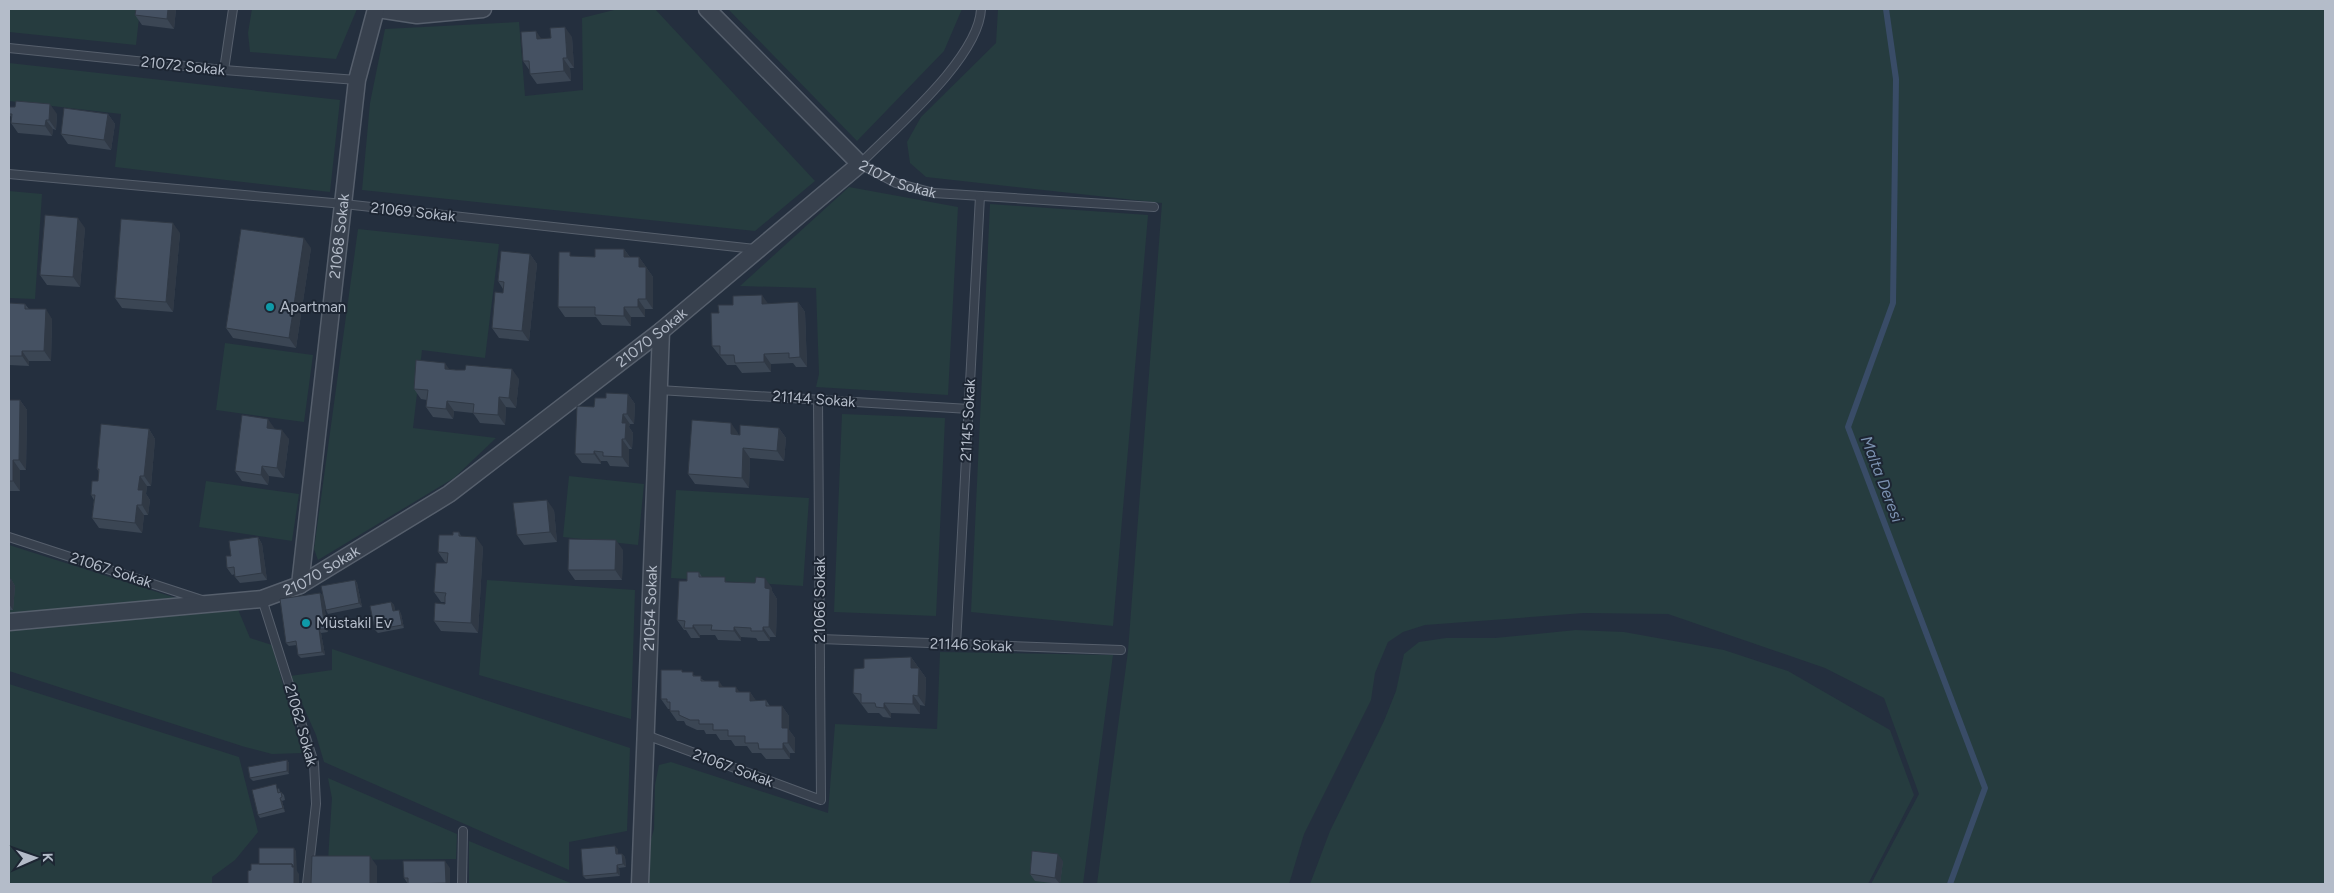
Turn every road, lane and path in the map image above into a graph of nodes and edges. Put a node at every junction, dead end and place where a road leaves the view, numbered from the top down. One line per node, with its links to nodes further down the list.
1 (232, 9): 7 (lane)
2 (377, 9): 3 (street); 8 (street, 21068 Sokak)
3 (483, 9)
4 (707, 9): 9 (street, 21071 Sokak)
5 (981, 9): 9 (lane, 21070 Sokak)
6 (9, 48): 7 (lane, 21072 Sokak)
7 (224, 70): 8 (lane, 21072 Sokak)
8 (357, 80): 12 (street, 21068 Sokak)
9 (860, 164): 11 (lane, 21071 Sokak); 14 (street, 21070 Sokak)
10 (9, 174): 12 (lane, 21069 Sokak)
11 (980, 196): 13 (lane, 21071 Sokak); 18 (lane, 21145 Sokak)
12 (344, 204): 14 (lane, 21069 Sokak); 20 (street, 21068 Sokak)
13 (1154, 207)
14 (758, 249): 15 (street, 21070 Sokak)
15 (661, 331): 16 (street, 21054 Sokak); 20 (street, 21070 Sokak)
16 (659, 390): 17 (lane, 21144 Sokak); 27 (street, 21054 Sokak)
17 (818, 399): 18 (lane, 21144 Sokak); 24 (lane, 21066 Sokak)
18 (969, 409): 25 (lane, 21145 Sokak)
19 (9, 537): 22 (lane, 21067 Sokak)
20 (300, 585): 21 (street, 21070 Sokak)
21 (262, 598): 22 (street, 21070 Sokak); 30 (lane, 21062 Sokak)
22 (213, 604): 23 (street, 21070 Sokak)
23 (9, 622)
24 (820, 639): 25 (lane, 21146 Sokak); 28 (lane, 21066 Sokak)
25 (956, 645): 26 (lane, 21146 Sokak)
26 (1121, 650)
27 (646, 735): 28 (lane, 21067 Sokak); 32 (street, 21054 Sokak)
28 (821, 800)
29 (463, 831): 31 (lane)
30 (307, 884)
31 (462, 884)
32 (640, 884)

